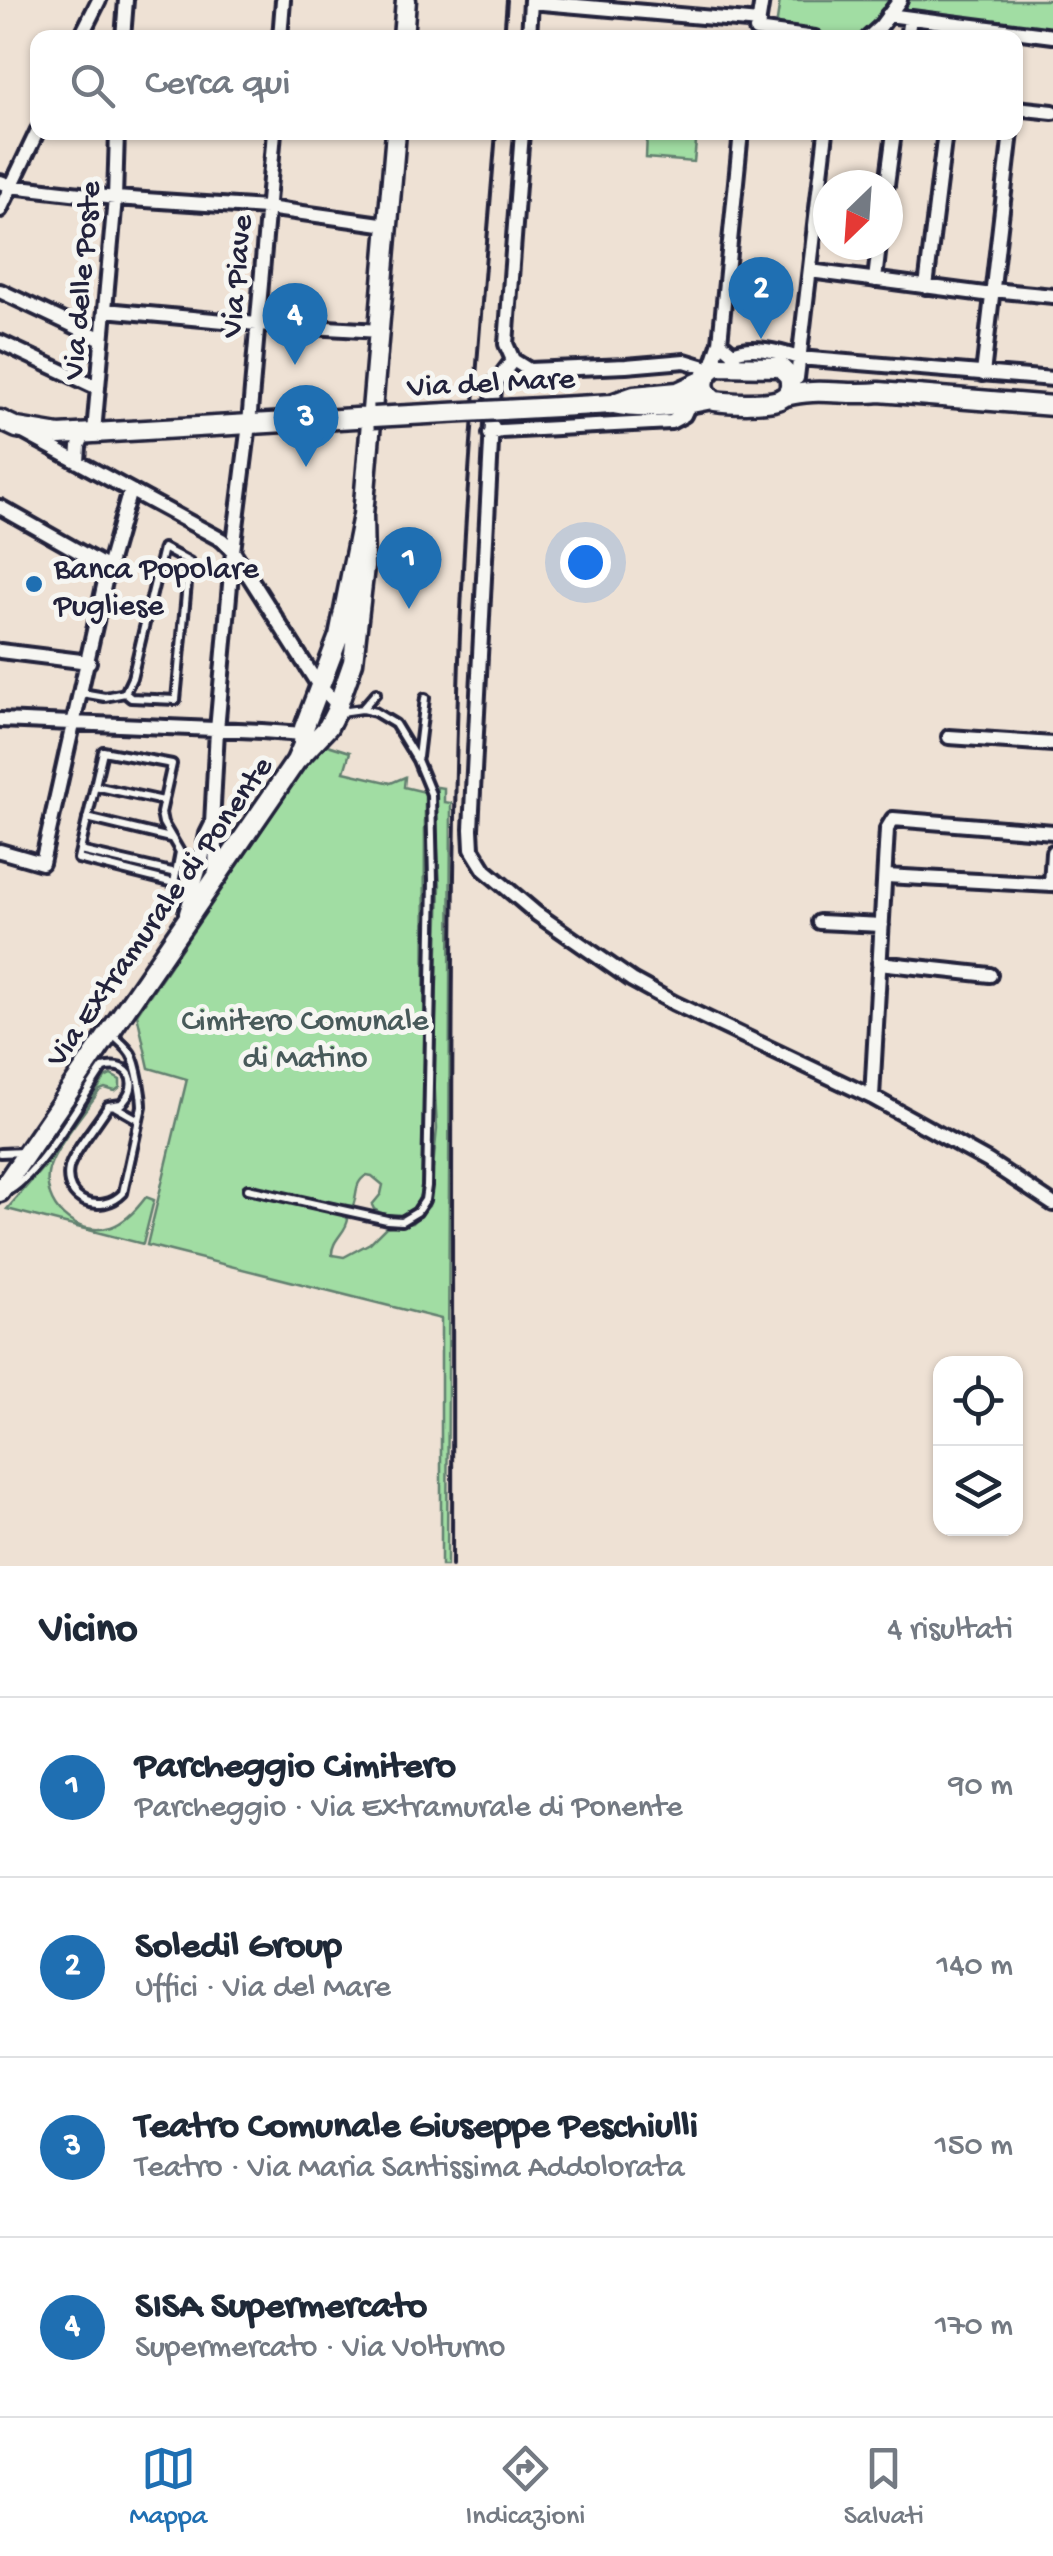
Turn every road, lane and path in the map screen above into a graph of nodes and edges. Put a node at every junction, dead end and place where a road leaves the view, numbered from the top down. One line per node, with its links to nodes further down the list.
1 (99, 0): 10 (street)
2 (126, 0): 11 (street)
3 (282, 0): 12 (street)
4 (406, 0): 13 (main road)
5 (762, 0): 15 (street)
6 (900, 0): 8 (street)
7 (531, 1): 14 (street); 15 (street)
8 (888, 15): 9 (street); 16 (street)
9 (910, 18): 17 (street); 18 (street)
10 (84, 30)
11 (124, 30)
12 (280, 30)
13 (404, 30)
14 (529, 30)
15 (756, 30)
16 (877, 30)
17 (908, 30)
18 (1005, 30)
19 (1023, 32): 20 (street)
20 (1053, 36)
21 (1023, 109): 22 (street)
22 (1053, 112)
23 (32, 140): 34 (street)
24 (117, 140): 35 (street, Via delle Poste)
25 (273, 140): 36 (street, Via Piave)
26 (395, 140): 38 (main road, Via Extramurale di Ponente)
27 (521, 140): 53 (street)
28 (740, 140): 51 (street)
29 (825, 140): 40 (street)
30 (893, 140): 33 (street)
31 (944, 140): 42 (street)
32 (1010, 140): 44 (street)
33 (889, 170)
34 (6, 184): 35 (street); 37 (street)
35 (114, 198): 36 (street); 46 (street, Via delle Poste)
36 (267, 208): 38 (street); 47 (street, Via Piave)
37 (0, 210)
38 (388, 225): 48 (main road, Via Extramurale di Ponente)
39 (877, 260): 41 (street)
40 (810, 271): 41 (street); 54 (street)
41 (874, 280): 42 (street)
42 (926, 288): 44 (street)
43 (0, 291): 49 (street)
44 (992, 293): 45 (street); 56 (street)
45 (1053, 296)
46 (105, 310): 47 (street); 49 (street, Via delle Poste)
47 (258, 324): 48 (street); 67 (street, Via Piave)
48 (380, 331): 65 (main road, Via Extramurale di Ponente)
49 (102, 339): 58 (street, Via delle Poste)
50 (0, 342): 58 (street)
51 (720, 342): 52 (street); 55 (street)
52 (735, 359): 54 (main road, Via del Mare); 55 (main road, Via del Mare)
53 (513, 360): 55 (street); 69 (street)
54 (795, 371): 56 (street); 59 (main road, Via del Mare); 60 (main road)
55 (708, 374): 61 (main road); 62 (main road, Via del Mare)
56 (983, 374): 57 (street)
57 (1053, 379)
58 (98, 388): 68 (street, Via delle Poste)
59 (879, 392): 60 (main road, Via del Mare); 64 (main road, Via del Mare)
60 (786, 396): 61 (main road, Via del Mare)
61 (712, 399): 63 (main road, Via del Mare)
62 (613, 404): 63 (main road, Via del Mare); 65 (main road, Via del Mare, bridge)
63 (689, 404): 69 (street)
64 (1053, 406)
65 (373, 417): 67 (main road, Via del Mare); 73 (main road, Via Extramurale di Ponente)
66 (8, 424): 68 (main road, Via del Mare); 70 (street)
67 (248, 424): 68 (main road, Via del Mare); 74 (street, Via Piave)
68 (90, 432): 70 (street, Via delle Poste)
69 (490, 434): 108 (street)
70 (78, 462): 71 (street)
71 (130, 490): 74 (street); 75 (street)
72 (0, 507): 75 (street)
73 (363, 516): 78 (main road, Via Extramurale di Ponente); 83 (main road, Via Extramurale di Ponente)
74 (233, 551): 78 (street); 87 (street, Via Piave)
75 (108, 568): 77 (street)
76 (0, 652): 77 (street)
77 (88, 662): 79 (street)
78 (320, 686): 83 (street); 89 (main road, Via Extramurale di Ponente)
79 (81, 693): 80 (lane); 86 (street)
80 (125, 693): 80 (lane)
81 (376, 694): 84 (lane)
82 (425, 698): 91 (lane)
83 (341, 707): 84 (lane); 89 (main road, Via Extramurale di Ponente)
84 (362, 708): 91 (lane)
85 (0, 720): 86 (street)
86 (73, 722): 87 (street); 97 (street)
87 (217, 730): 89 (street); 100 (street, Via Piave)
88 (949, 737): 90 (street)
89 (308, 738): 100 (main road, Via Extramurale di Ponente)
90 (1053, 744)
91 (418, 760): 113 (lane)
92 (95, 786): 93 (lane); 93 (lane); 94 (lane)
93 (163, 802): 96 (lane)
94 (88, 818): 96 (lane); 96 (lane)
95 (1053, 832): 99 (street)
96 (172, 838)
97 (0, 850)
98 (1053, 852): 101 (street)
99 (886, 876): 101 (street); 103 (street)
100 (206, 879): 106 (main road, Via Extramurale di Ponente)
101 (1052, 885)
102 (819, 922): 103 (street)
103 (882, 925): 104 (street)
104 (880, 963): 105 (street); 108 (street)
105 (990, 975)
106 (109, 1032): 107 (lane); 111 (main road, Via Extramurale di Ponente)
107 (136, 1084): 109 (lane); 110 (lane); 114 (lane)
108 (872, 1097): 115 (street)
109 (116, 1106): 110 (lane); 110 (lane)
110 (139, 1120)
111 (27, 1152): 112 (lane); 114 (main road, Via Extramurale di Ponente)
112 (0, 1153)
113 (248, 1189)
114 (0, 1194)
115 (1053, 1204)

